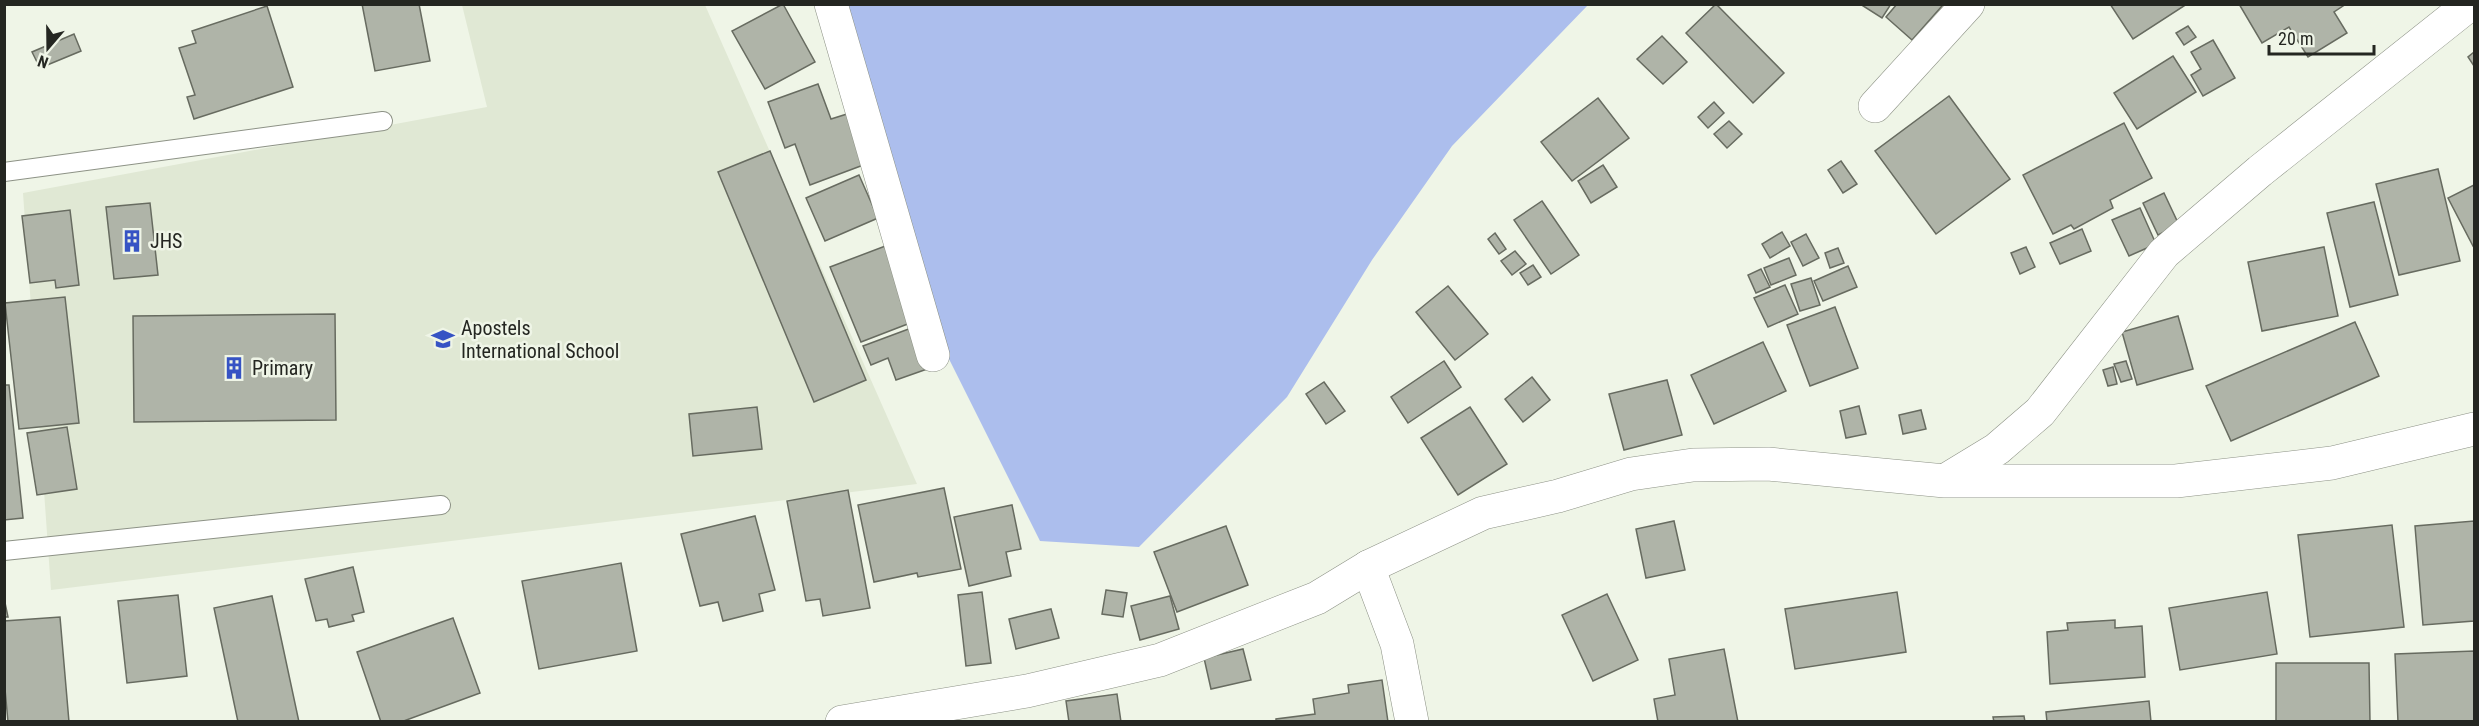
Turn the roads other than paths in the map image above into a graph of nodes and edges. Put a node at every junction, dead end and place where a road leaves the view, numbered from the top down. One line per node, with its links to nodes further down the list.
1 (831, 4): 7 (street)
2 (1968, 4): 4 (street)
3 (2470, 4): 9 (street)
4 (1875, 106)
5 (383, 121): 6 (lane)
6 (4, 172)
7 (933, 355)
8 (2475, 429): 9 (street)
9 (1945, 481): 12 (street)
10 (441, 505): 11 (lane)
11 (4, 551)
12 (1368, 567): 13 (street); 14 (street)
13 (842, 722)
14 (1412, 722)

